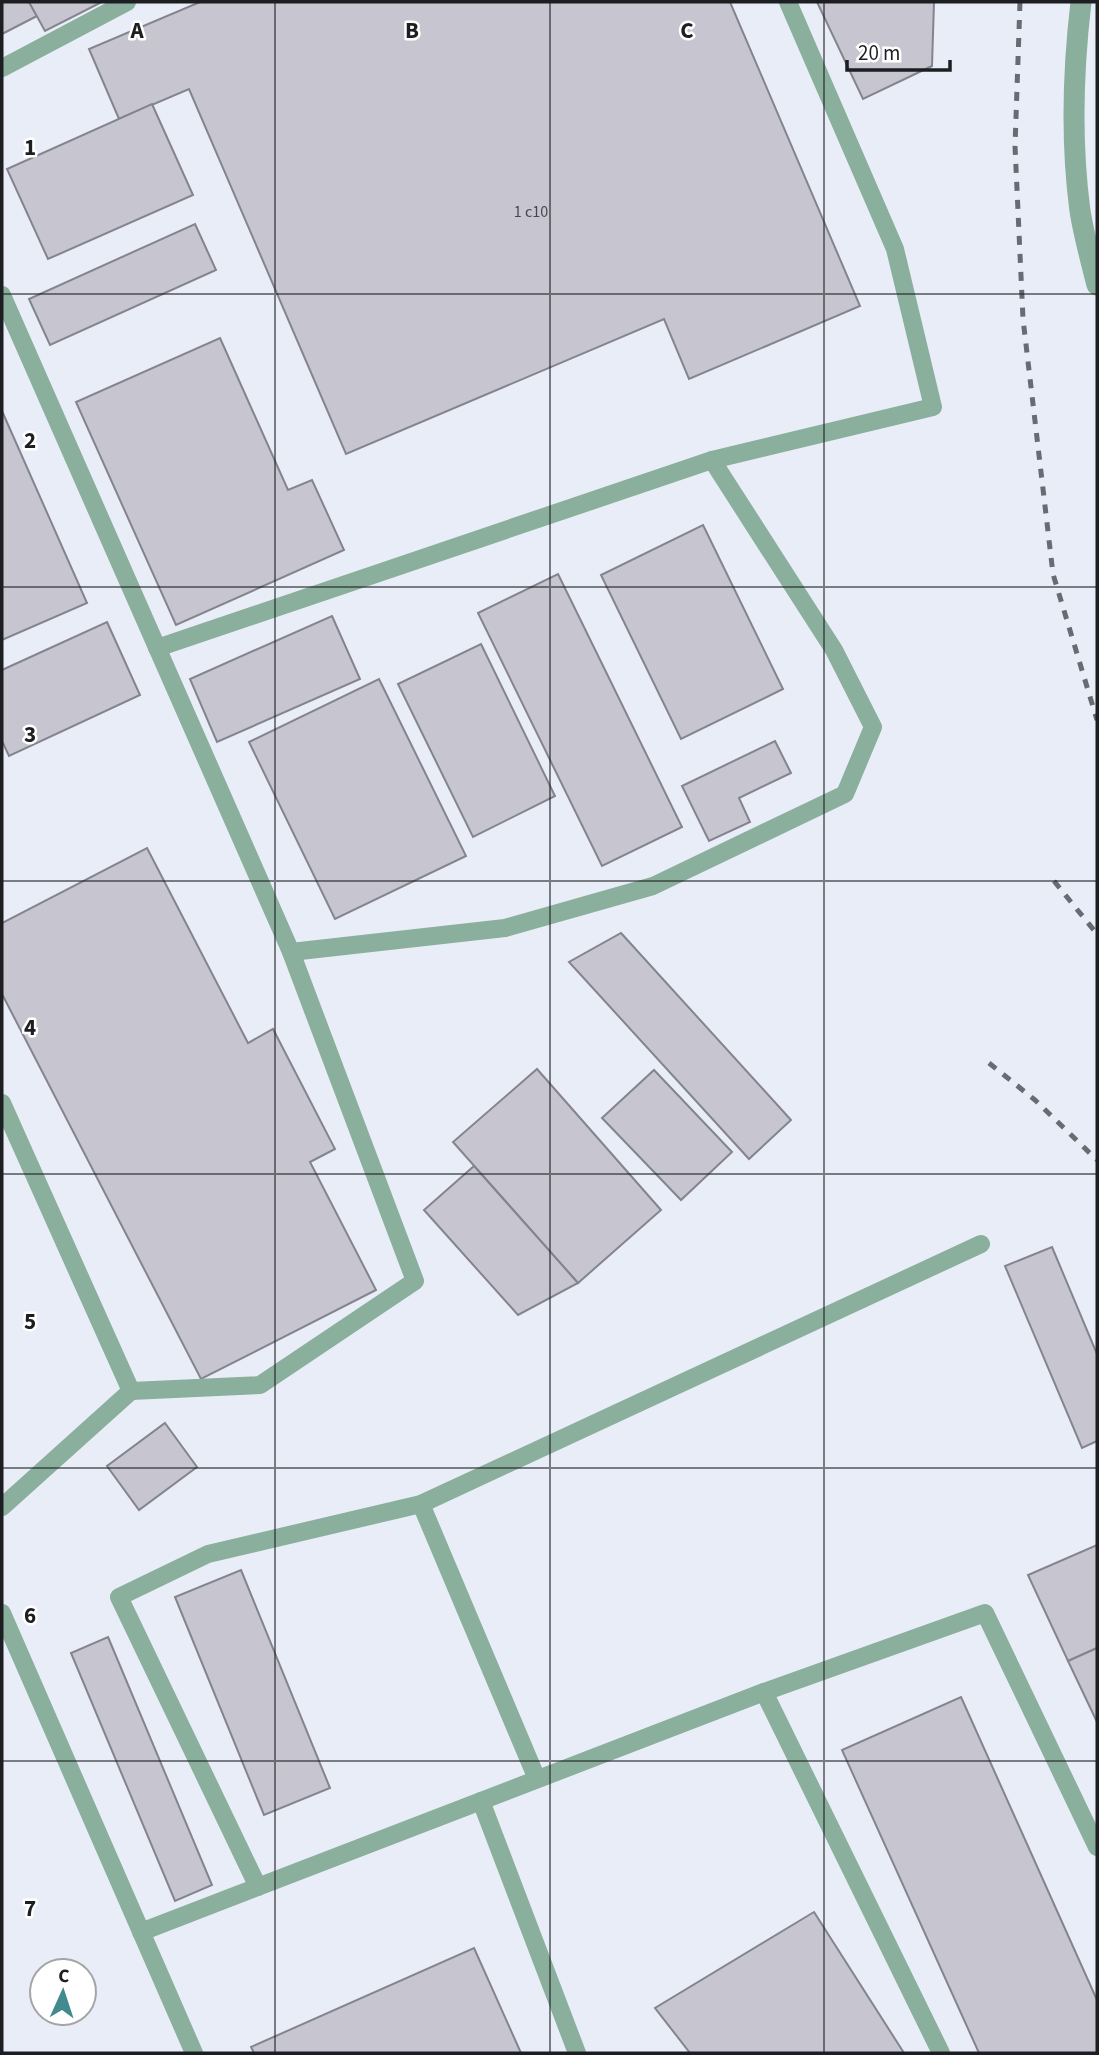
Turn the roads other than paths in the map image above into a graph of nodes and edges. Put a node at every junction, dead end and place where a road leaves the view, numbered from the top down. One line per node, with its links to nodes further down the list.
1 (127, 2): 4 (lane)
2 (788, 2): 7 (lane)
3 (1081, 2): 5 (street)
4 (2, 68)
5 (1097, 285)
6 (2, 295): 8 (lane)
7 (712, 460): 8 (lane); 9 (lane)
8 (157, 648): 9 (lane)
9 (290, 952): 12 (lane)
10 (2, 1103): 12 (lane)
11 (981, 1244): 13 (lane)
12 (131, 1391): 14 (lane)
13 (421, 1504): 17 (lane); 20 (lane)
14 (2, 1507)
15 (2, 1613): 21 (lane)
16 (764, 1692): 17 (lane); 19 (lane); 24 (lane)
17 (537, 1779): 18 (lane)
18 (481, 1801): 20 (lane); 23 (lane)
19 (1097, 1847)
20 (258, 1887): 21 (lane)
21 (141, 1932): 22 (lane)
22 (194, 2053)
23 (577, 2053)
24 (941, 2053)

